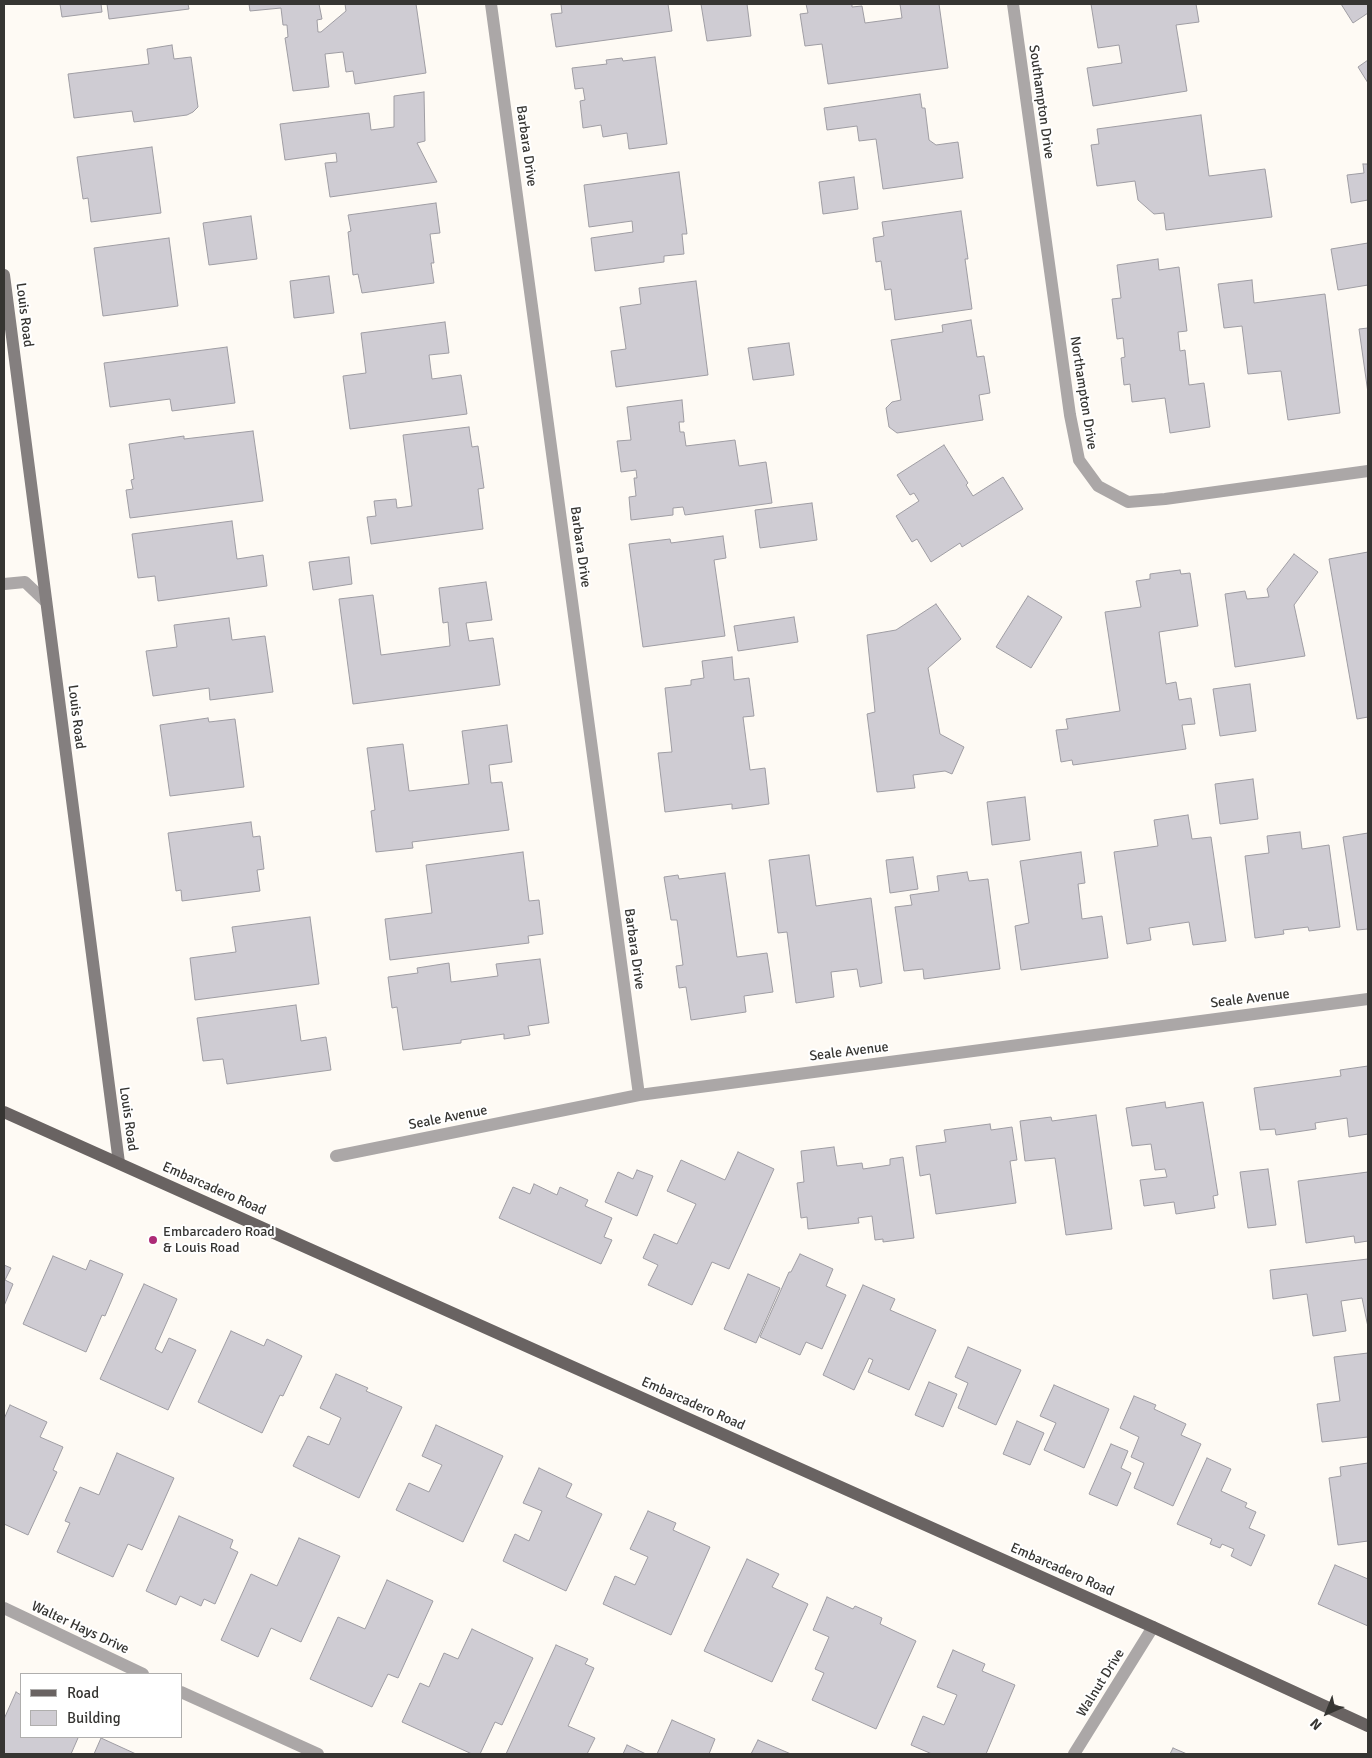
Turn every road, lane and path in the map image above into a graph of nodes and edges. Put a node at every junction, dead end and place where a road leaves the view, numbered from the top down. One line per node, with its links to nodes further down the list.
1 (491, 4): 9 (street, Barbara Drive)
2 (1013, 4): 3 (street, Southampton Drive)
3 (1040, 204): 5 (street, Northampton Drive)
4 (4, 276): 7 (street, Louis Road)
5 (1368, 471)
6 (4, 584): 7 (street)
7 (46, 602): 12 (street, Louis Road)
8 (1368, 999): 9 (street, Seale Avenue)
9 (639, 1095): 11 (street, Seale Avenue)
10 (4, 1112): 12 (main road, Embarcadero Road)
11 (336, 1156)
12 (119, 1162): 14 (main road, Embarcadero Road)
13 (4, 1608): 15 (street, Walter Hays Drive)
14 (1153, 1627): 17 (main road, Embarcadero Road); 19 (street, Walnut Drive)
15 (141, 1673)
16 (182, 1692): 18 (street)
17 (1368, 1726)
18 (318, 1754)
19 (1074, 1754)

